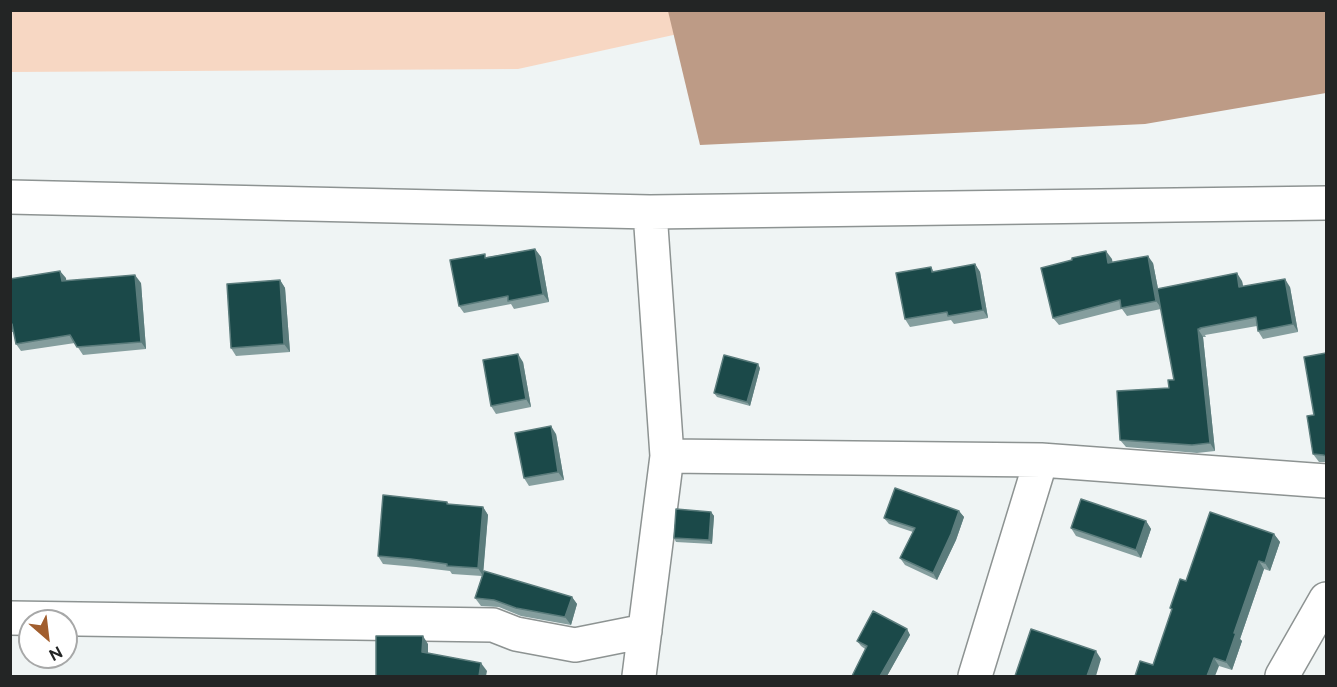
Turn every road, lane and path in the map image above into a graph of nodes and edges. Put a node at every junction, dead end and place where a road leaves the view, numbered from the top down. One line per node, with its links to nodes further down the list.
1 (10, 197): 3 (street)
2 (1326, 203): 3 (street)
3 (650, 212): 4 (street)
4 (667, 456): 5 (street); 9 (street)
5 (1041, 460): 6 (street); 11 (street)
6 (1326, 481)
7 (1326, 599): 12 (street)
8 (10, 618): 9 (street)
9 (645, 631): 10 (street)
10 (639, 676)
11 (975, 676)
12 (1282, 676)

